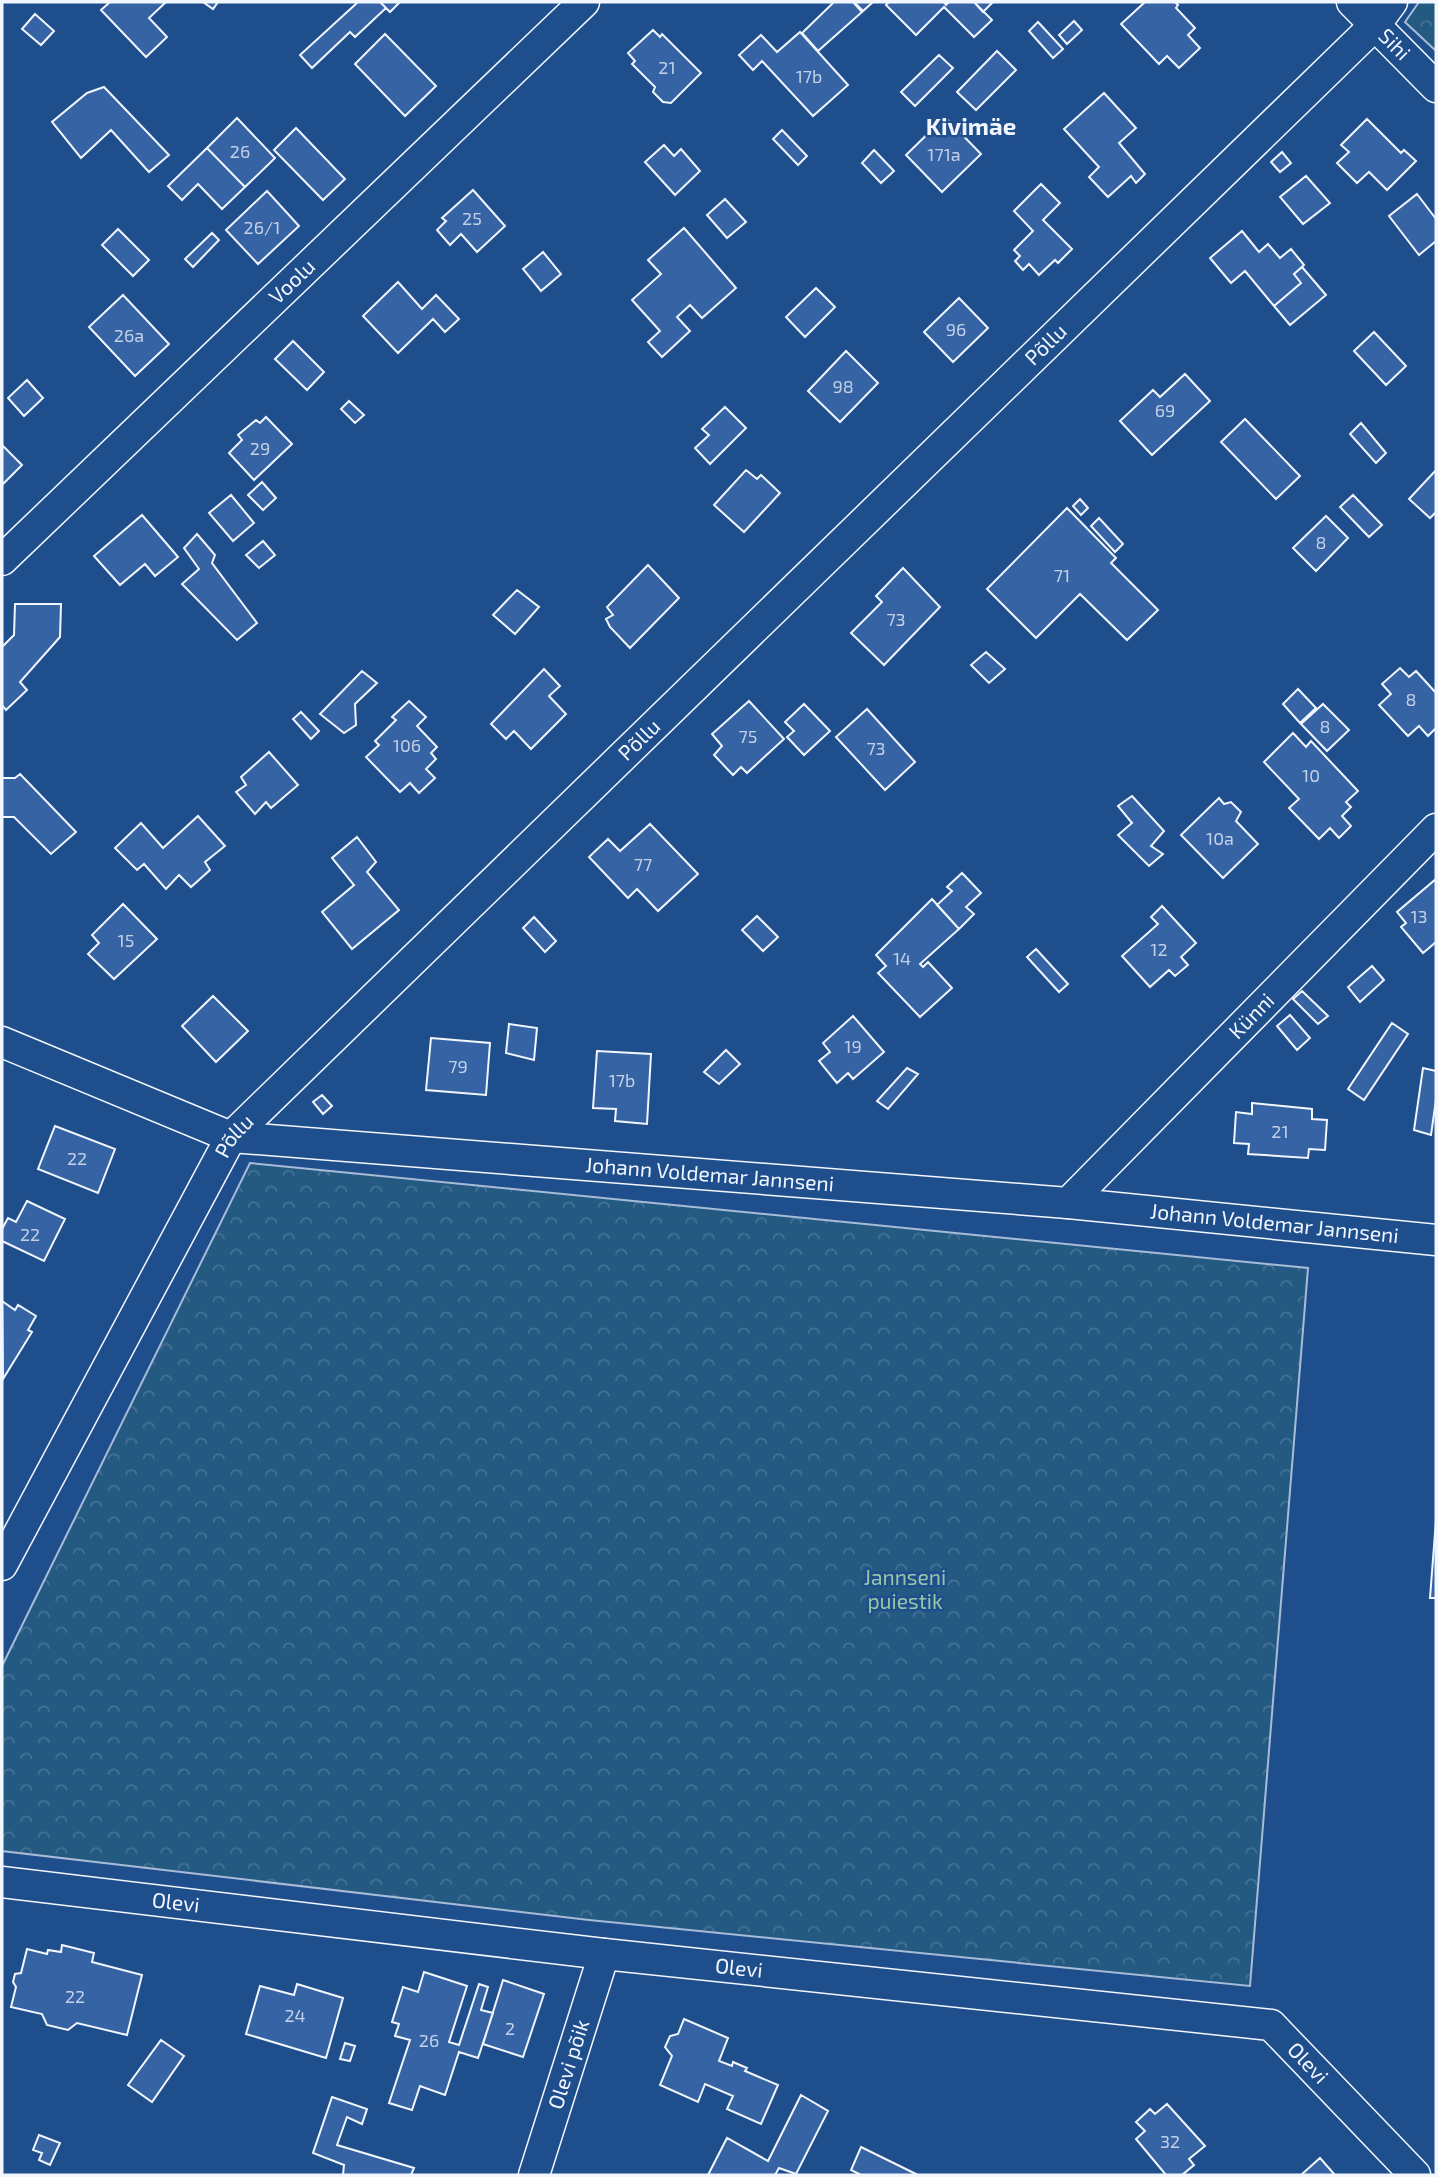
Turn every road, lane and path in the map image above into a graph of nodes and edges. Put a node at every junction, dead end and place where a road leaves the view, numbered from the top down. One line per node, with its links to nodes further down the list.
1 (584, 2): 5 (street, Voolu)
2 (1352, 2): 3 (street, Sihi)
3 (1383, 13): 4 (street, Sihi); 8 (street, Põllu)
4 (1436, 87)
5 (2, 560)
6 (1436, 829): 9 (street, Künni)
7 (2, 1042): 8 (street, Johann Voldemar Jannseni)
8 (231, 1137): 9 (street, Johann Voldemar Jannseni); 11 (street, Põllu)
9 (1068, 1203): 10 (street, Johann Voldemar Jannseni)
10 (1436, 1240)
11 (2, 1565)
12 (2, 1882): 13 (street, Olevi)
13 (604, 1954): 14 (street, Olevi põik); 15 (street, Olevi)
14 (534, 2175)
15 (1415, 2175)

